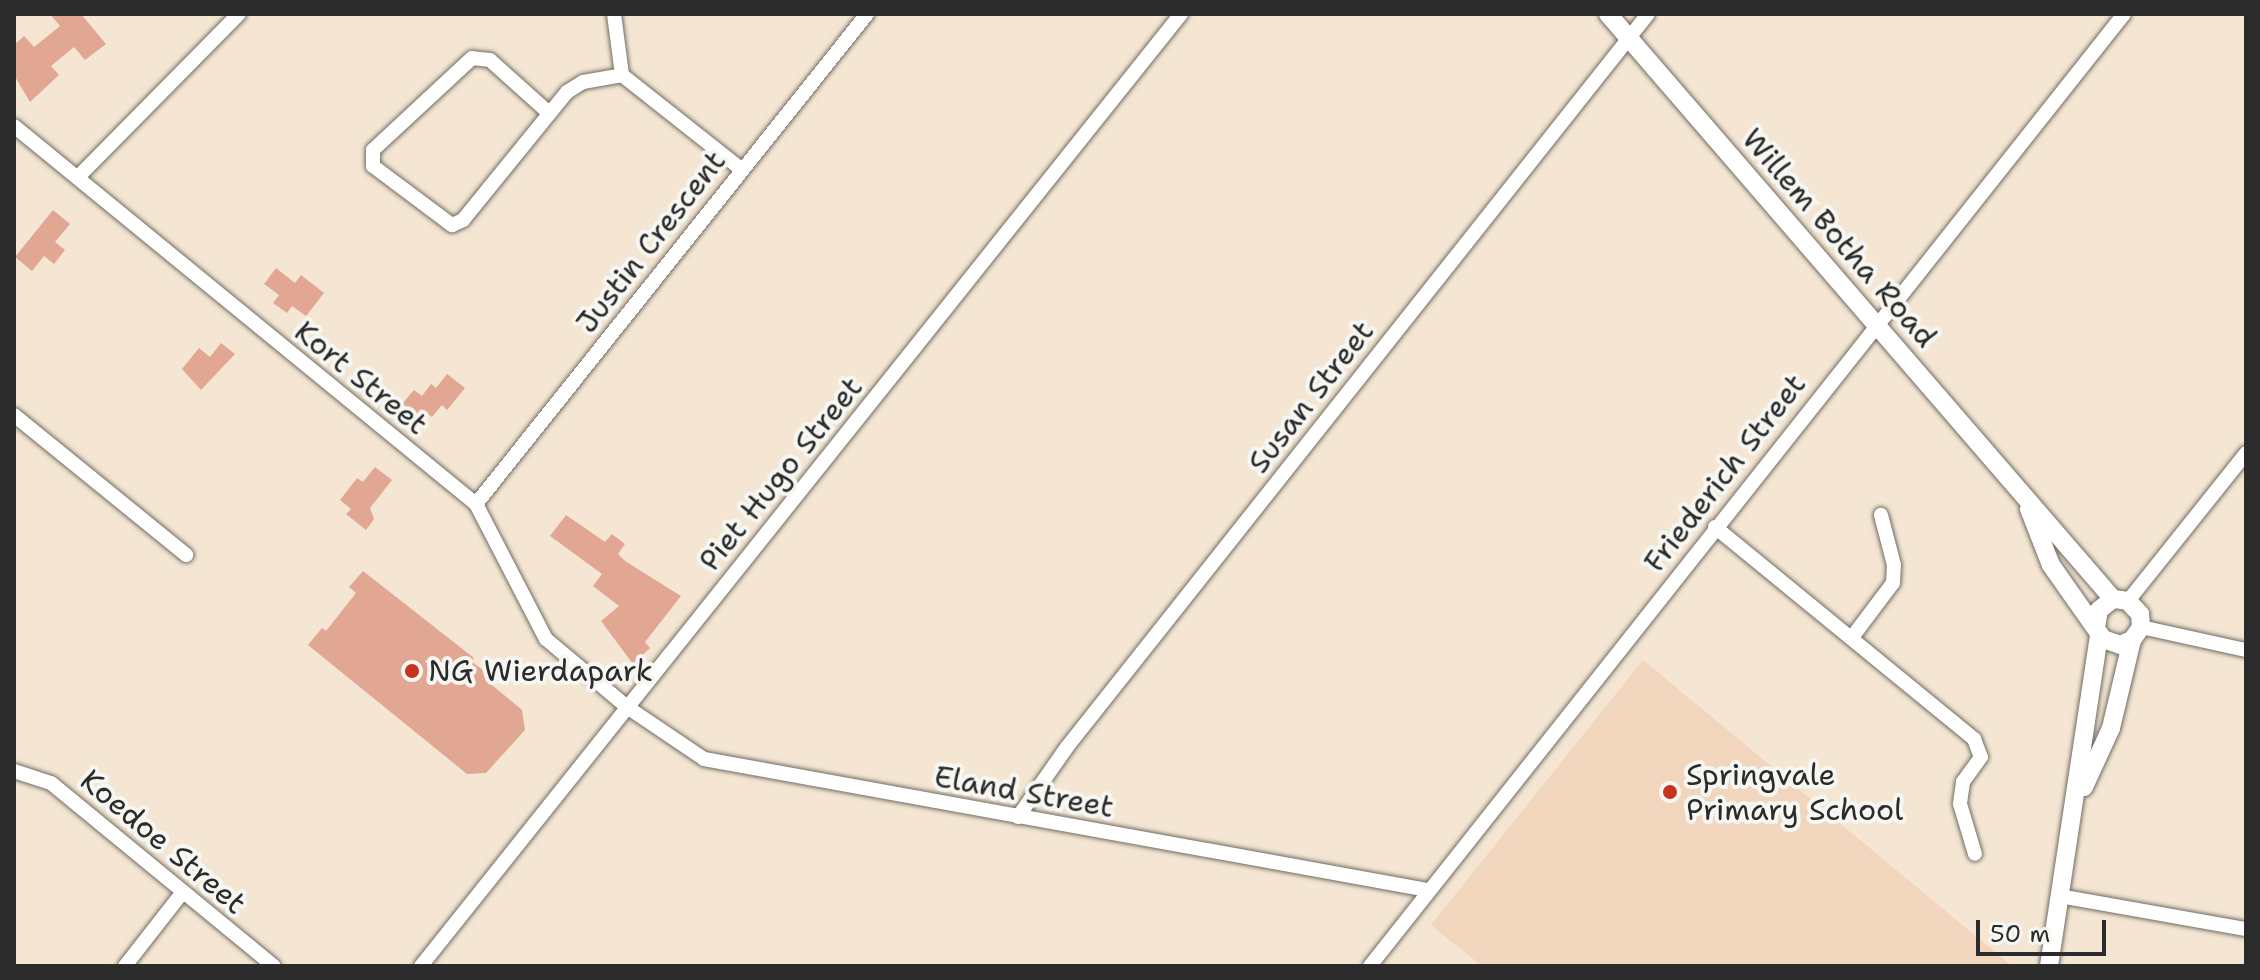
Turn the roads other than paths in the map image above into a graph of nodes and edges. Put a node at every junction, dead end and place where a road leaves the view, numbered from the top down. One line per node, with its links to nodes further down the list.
1 (239, 14): 13 (street)
2 (614, 14): 9 (street)
3 (867, 14): 12 (street, Justin Crescent)
4 (1181, 14): 27 (street, Piet Hugo Street)
5 (1608, 14): 8 (street, Willem Botha Road)
6 (1648, 14): 8 (street, Susan Street)
7 (2124, 14): 14 (street, Friederich Street)
8 (1629, 38): 14 (street, Willem Botha Road); 30 (street, Susan Street)
9 (622, 75): 10 (street); 12 (street)
10 (549, 113): 10 (street)
11 (14, 126): 13 (street, Kort Street)
12 (741, 169): 18 (street, Justin Crescent)
13 (78, 177): 18 (street, Kort Street)
14 (1875, 323): 17 (street, Willem Botha Road); 20 (street, Friederich Street)
15 (14, 415): 21 (street)
16 (2246, 453): 22 (street)
17 (2025, 500): 22 (street, Willem Botha Road); 23 (street, Willem Botha Road)
18 (476, 504): 27 (street, Kort Street)
19 (1881, 515): 25 (street)
20 (1715, 527): 25 (street); 32 (street, Friederich Street)
21 (186, 555)
22 (2121, 600): 23 (street); 24 (street)
23 (2097, 630): 24 (street); 29 (street)
24 (2137, 634): 26 (street); 29 (street)
25 (1853, 636): 31 (street)
26 (2246, 650)
27 (627, 707): 30 (street, Eland Street); 38 (street, Piet Hugo Street)
28 (14, 771): 33 (street, Koedoe Street)
29 (2074, 812): 34 (street)
30 (1018, 817): 32 (street, Eland Street)
31 (1975, 854)
32 (1428, 890): 39 (street, Friederich Street)
33 (182, 893): 36 (street); 37 (street, Koedoe Street)
34 (2060, 896): 35 (street); 40 (street)
35 (2246, 929)
36 (125, 966)
37 (274, 966)
38 (421, 966)
39 (1370, 966)
40 (2049, 966)

